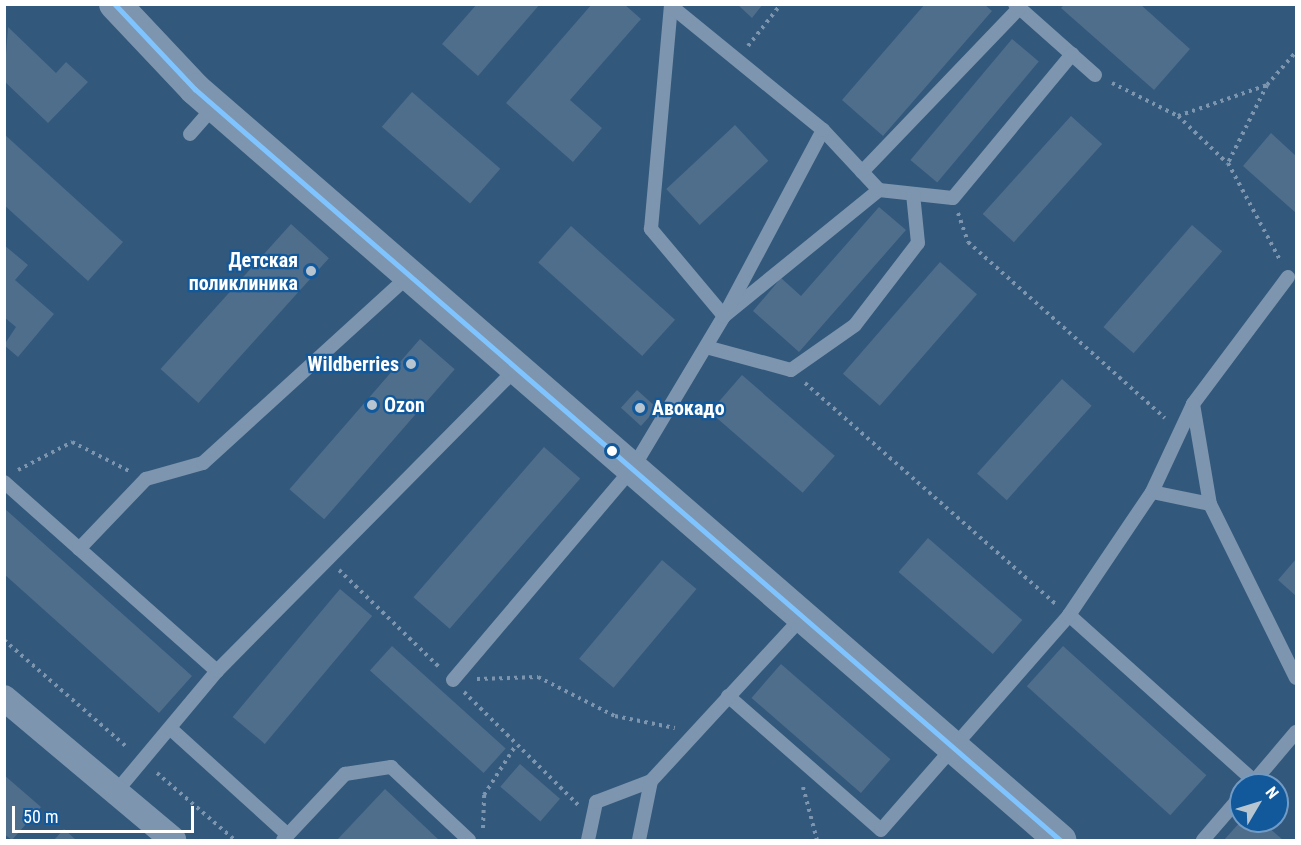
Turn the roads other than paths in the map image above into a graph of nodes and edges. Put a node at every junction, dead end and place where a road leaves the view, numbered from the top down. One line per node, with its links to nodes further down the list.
1 (115, 4): 6 (street)
2 (672, 5): 7 (lane); 14 (lane)
3 (1017, 6): 4 (lane); 9 (lane)
4 (1072, 54): 5 (lane); 11 (lane)
5 (1095, 75)
6 (215, 105): 8 (lane); 12 (street)
7 (823, 130): 9 (lane); 14 (lane)
8 (190, 134)
9 (862, 172): 10 (lane)
10 (879, 190): 11 (lane); 14 (lane)
11 (913, 194): 15 (lane)
12 (411, 274): 16 (street); 22 (lane)
13 (1288, 277): 17 (lane)
14 (724, 316): 15 (lane)
15 (706, 347): 18 (lane)
16 (517, 368): 18 (street); 25 (lane)
17 (1193, 404): 20 (lane); 21 (lane)
18 (633, 468): 24 (street); 27 (lane)
19 (9, 477): 22 (lane)
20 (1152, 492): 21 (lane); 23 (lane)
21 (1210, 504): 26 (lane)
22 (79, 549): 25 (lane)
23 (1069, 615): 32 (lane); 33 (lane)
24 (803, 616): 28 (lane); 32 (street)
25 (217, 672): 30 (lane)
26 (1295, 672)
27 (453, 680)
28 (728, 696): 35 (lane); 38 (lane)
29 (4, 699): 36 (street)
30 (172, 730): 36 (lane); 39 (lane)
31 (1296, 732): 34 (lane)
32 (954, 746): 38 (lane); 44 (street)
33 (1241, 773)
34 (1261, 773)
35 (651, 781): 42 (lane); 43 (lane)
36 (116, 792): 40 (street)
37 (1229, 810): 45 (lane)
38 (880, 835)
39 (286, 838): 41 (lane)
40 (173, 840)
41 (469, 840)
42 (588, 840)
43 (639, 840)
44 (1060, 840)
45 (1203, 840)

